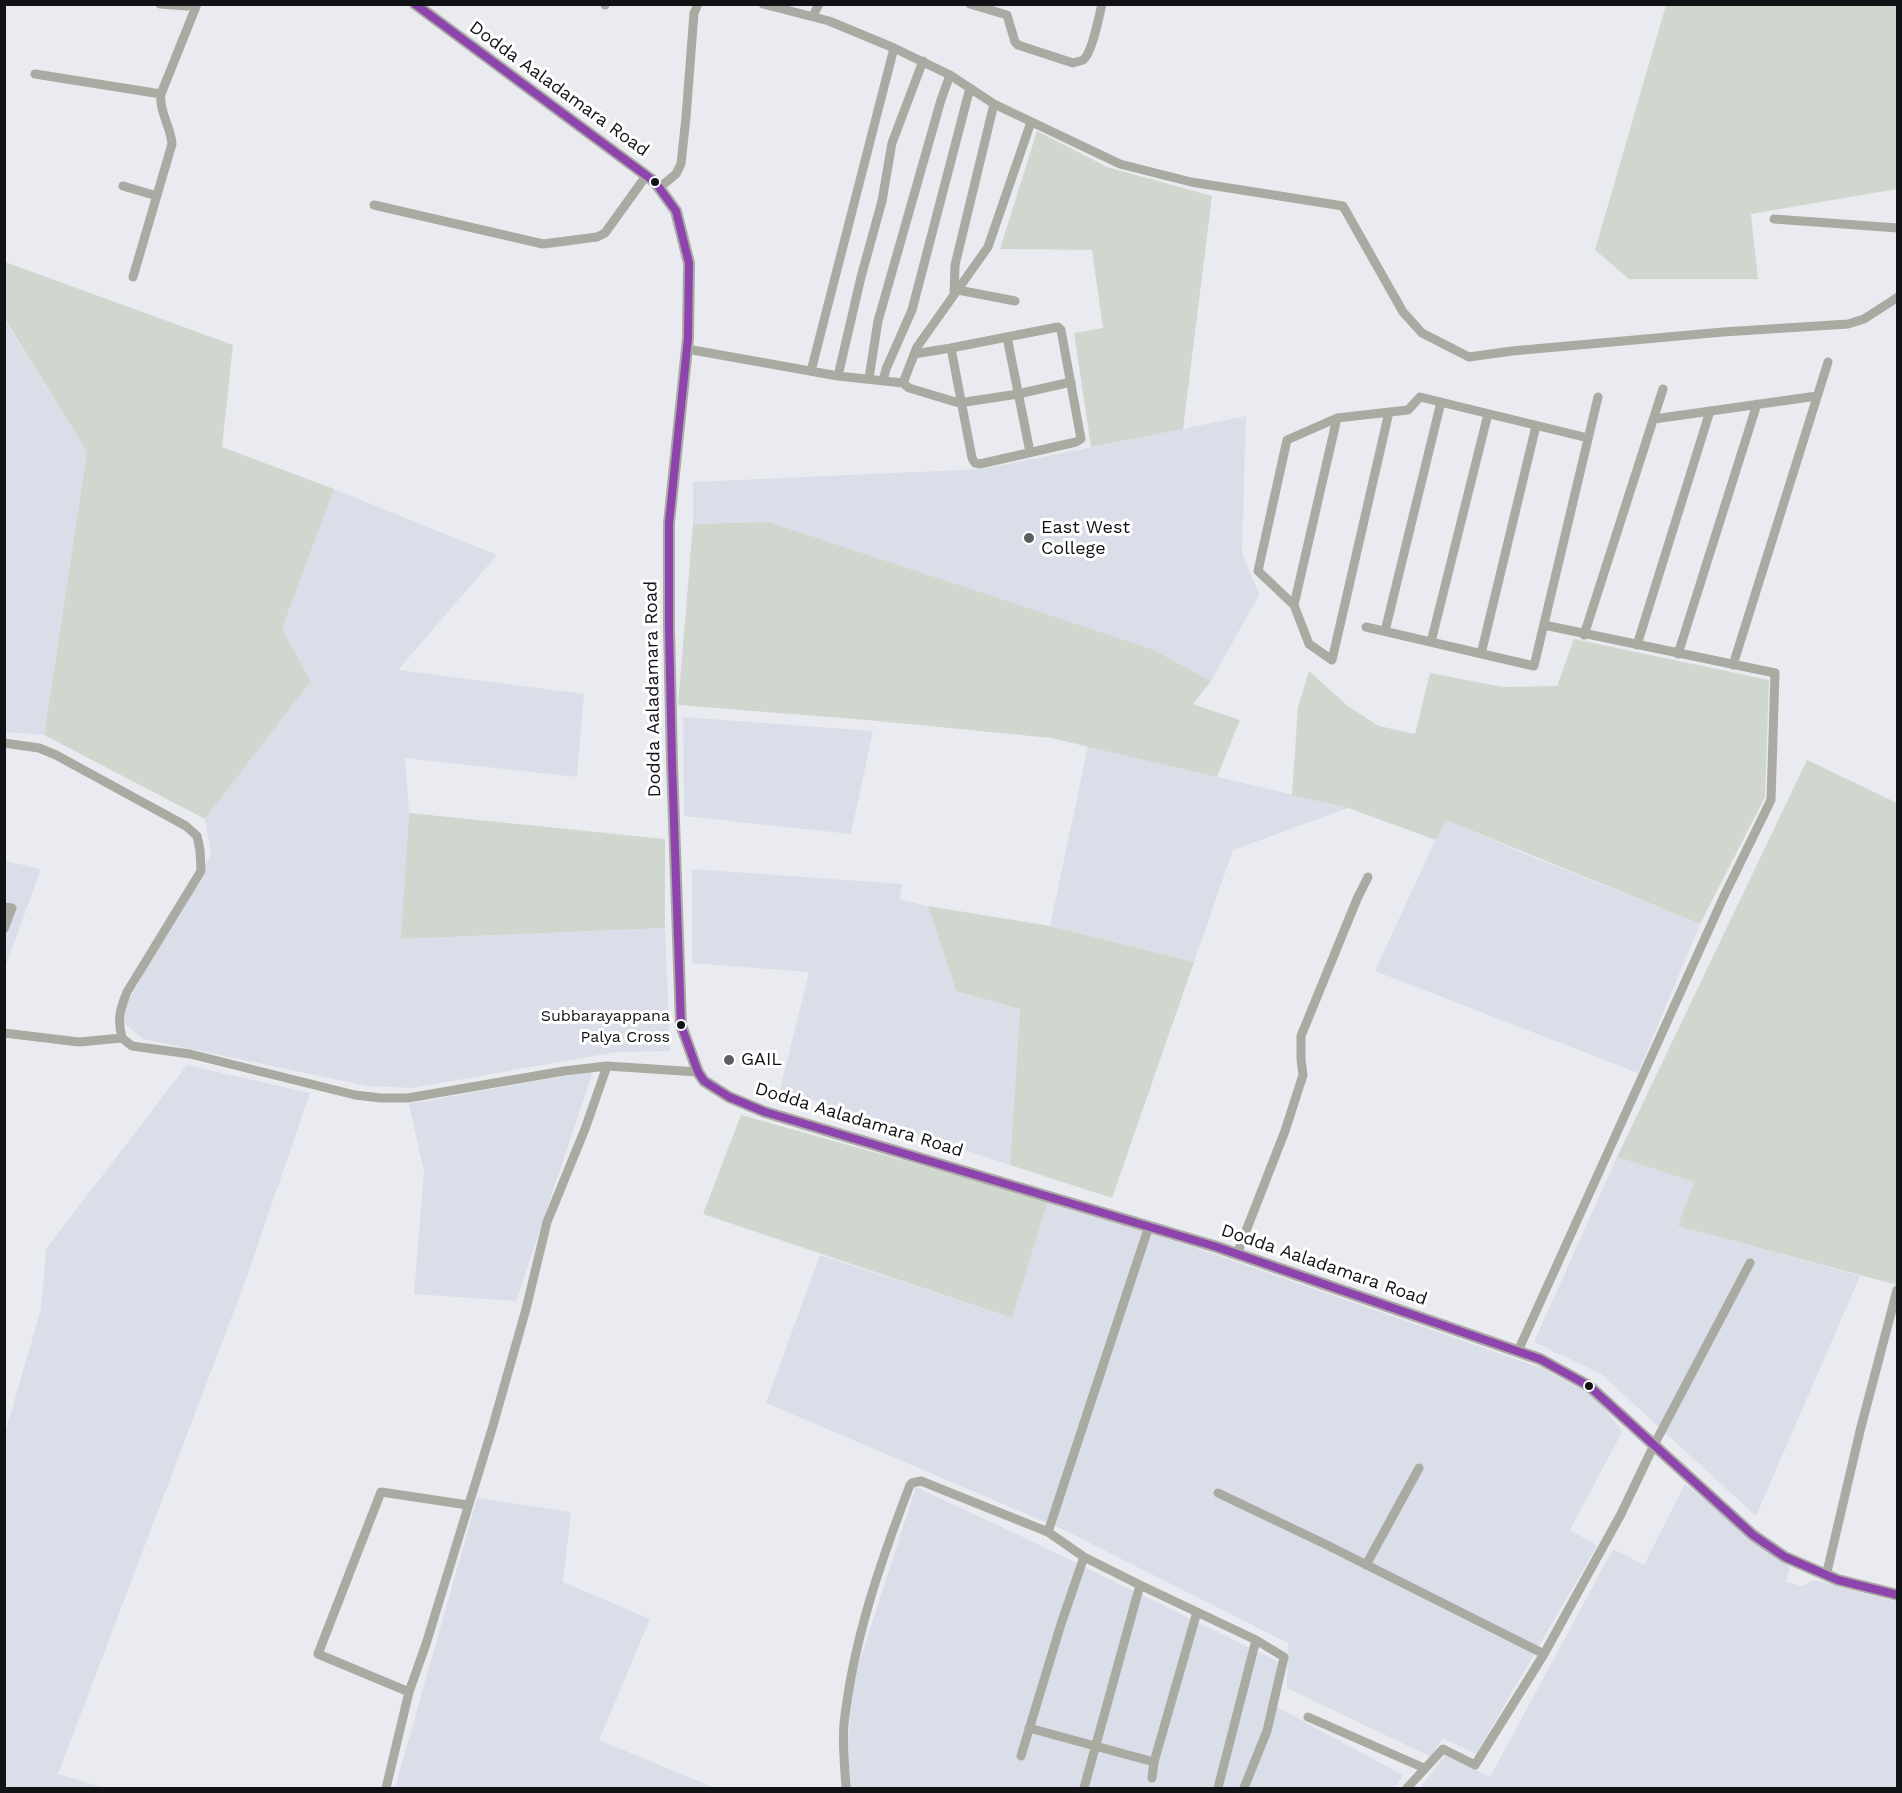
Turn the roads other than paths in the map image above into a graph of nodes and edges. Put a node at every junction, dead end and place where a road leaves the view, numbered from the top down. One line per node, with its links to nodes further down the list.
1 (160, 4): 2 (street)
2 (191, 4)
3 (198, 4): 16 (street)
4 (415, 4): 19 (main road, Dodda Aaladamara Road)
5 (698, 4): 21 (street)
6 (763, 4): 10 (street)
7 (819, 4): 10 (street)
8 (970, 4): 9 (street)
9 (1102, 4)
10 (813, 16): 11 (street)
11 (894, 48): 12 (street); 35 (street)
12 (923, 61): 14 (street); 36 (street)
13 (36, 74): 16 (street)
14 (950, 75): 15 (street); 37 (street)
15 (970, 88): 17 (street); 38 (street)
16 (161, 94): 22 (street)
17 (994, 104): 18 (street); 27 (street)
18 (1031, 122): 27 (street); 28 (street)
19 (646, 176): 21 (main road, Dodda Aaladamara Road); 23 (street)
20 (123, 186): 22 (street)
21 (659, 188): 32 (main road, Dodda Aaladamara Road)
22 (157, 196): 26 (street)
23 (374, 205)
24 (1774, 219): 25 (street)
25 (1898, 228)
26 (133, 277)
27 (956, 293): 29 (street); 33 (street)
28 (1898, 297)
29 (1016, 301)
30 (1007, 337): 31 (street); 39 (street); 42 (street)
31 (951, 348): 33 (street); 46 (street)
32 (687, 349): 35 (street); 73 (main road, Dodda Aaladamara Road)
33 (914, 354): 40 (street)
34 (1828, 362): 43 (street)
35 (811, 371): 36 (street)
36 (838, 376): 37 (street)
37 (869, 378): 38 (street)
38 (883, 381): 40 (street)
39 (1071, 382): 42 (street); 55 (street)
40 (903, 383): 46 (street)
41 (1663, 389): 52 (street)
42 (1018, 394): 46 (street); 55 (street)
43 (1817, 396): 47 (street); 65 (street)
44 (1598, 397): 54 (street)
45 (1441, 402): 49 (street); 50 (street); 59 (street)
46 (963, 403): 55 (street)
47 (1757, 404): 48 (street); 64 (street)
48 (1710, 411): 52 (street); 62 (street)
49 (1389, 412): 51 (street); 56 (street)
50 (1488, 414): 53 (street); 61 (street)
51 (1337, 418): 56 (street); 56 (street)
52 (1654, 418): 60 (street)
53 (1536, 426): 54 (street); 63 (street)
54 (1588, 438): 57 (street)
55 (1030, 452)
56 (1294, 605)
57 (1544, 625): 60 (street); 63 (street)
58 (1366, 627): 59 (street)
59 (1385, 631): 61 (street)
60 (1584, 635): 62 (street)
61 (1431, 642): 63 (street)
62 (1637, 645): 64 (street)
63 (1481, 654)
64 (1678, 654): 65 (street)
65 (1733, 664): 78 (street)
66 (4, 743): 71 (street)
67 (1368, 877): 75 (street)
68 (4, 907): 69 (street)
69 (4, 929)
70 (4, 1033): 71 (street)
71 (122, 1038): 72 (street)
72 (608, 1066): 73 (street); 82 (street)
73 (698, 1072): 74 (main road, Dodda Aaladamara Road)
74 (1149, 1226): 75 (main road, Dodda Aaladamara Road); 83 (street)
75 (1237, 1254): 78 (main road, Dodda Aaladamara Road)
76 (1750, 1263): 79 (street)
77 (1897, 1290): 86 (street)
78 (1518, 1351): 79 (main road, Dodda Aaladamara Road)
79 (1654, 1445): 86 (main road, Dodda Aaladamara Road); 91 (street)
80 (1419, 1468): 85 (street)
81 (1218, 1493): 85 (street)
82 (468, 1505): 92 (street); 92 (street)
83 (1048, 1532): 84 (street); 101 (street)
84 (1084, 1557): 87 (street); 94 (street)
85 (1366, 1565): 91 (street)
86 (1826, 1576): 88 (main road, Dodda Aaladamara Road)
87 (1140, 1586): 89 (street); 95 (street)
88 (1898, 1595)
89 (1197, 1612): 90 (street); 97 (street)
90 (1256, 1640): 103 (street); 104 (street)
91 (1544, 1654): 98 (street)
92 (409, 1692): 100 (street)
93 (1308, 1717): 98 (street)
94 (1029, 1728): 95 (street); 96 (street)
95 (1096, 1746): 97 (street); 102 (street)
96 (1021, 1756)
97 (1154, 1762): 99 (street)
98 (1424, 1768): 105 (street)
99 (1152, 1778)
100 (386, 1788)
101 (846, 1788)
102 (1084, 1788)
103 (1218, 1788)
104 (1244, 1788)
105 (1407, 1788)

